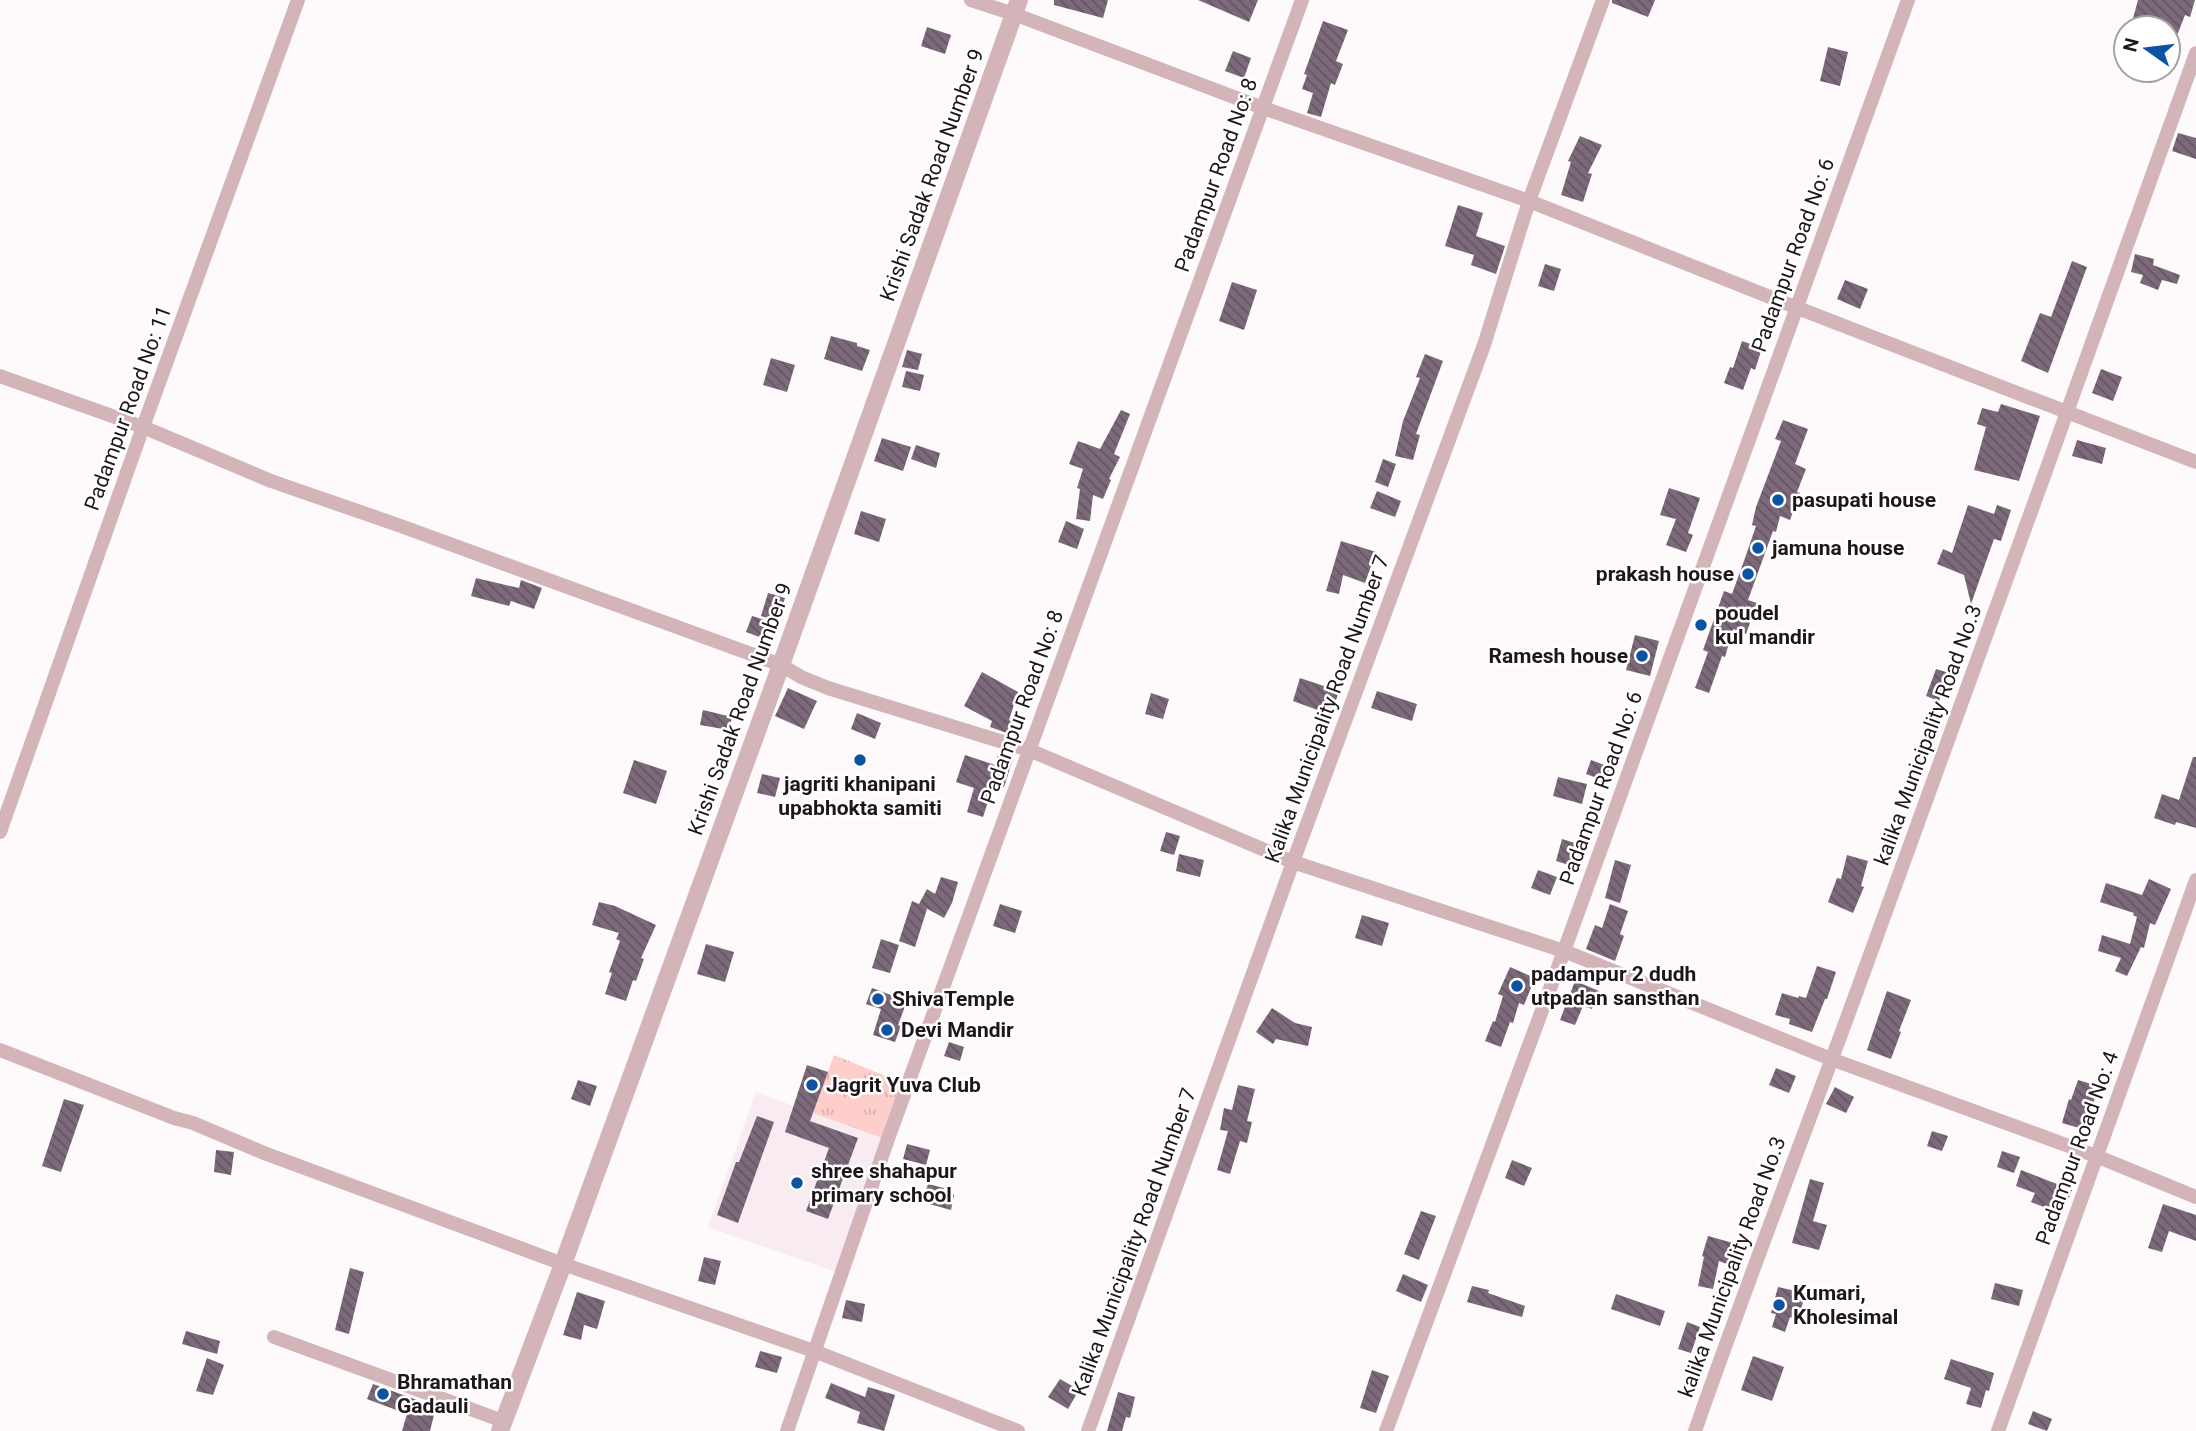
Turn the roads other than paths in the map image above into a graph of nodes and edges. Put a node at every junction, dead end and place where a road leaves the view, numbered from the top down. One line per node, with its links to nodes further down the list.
1 (298, 0): 13 (street, Padampur Road No: 11)
2 (971, 0): 6 (street)
3 (1302, 0): 8 (street, Padampur Road No: 8)
4 (1603, 0): 9 (street, Kalika Municipality Road Number 7)
5 (1908, 0): 10 (street, Padampur Road No: 6)
6 (1016, 7): 8 (street); 15 (street, Krishi Sadak Road Number 9)
7 (2196, 52): 12 (street, kalika Municipality Road No.3)
8 (1263, 107): 9 (street); 16 (street, Padampur Road No: 8)
9 (1529, 201): 10 (street); 18 (street, Kalika Municipality Road Number 7)
10 (1795, 307): 12 (street); 20 (street, Padampur Road No: 6)
11 (0, 376): 13 (street)
12 (2069, 412): 14 (street); 22 (street, kalika Municipality Road No.3)
13 (143, 427): 15 (street); 17 (street, Padampur Road No: 11)
14 (2196, 462)
15 (781, 665): 16 (street); 25 (street, Krishi Sadak Road Number 9)
16 (1029, 750): 18 (street); 27 (street, Padampur Road No: 8)
17 (0, 832)
18 (1293, 862): 20 (street); 31 (street, Kalika Municipality Road Number 7)
19 (2196, 880): 23 (street, Padampur Road No: 4)
20 (1564, 951): 22 (street); 32 (street, Padampur Road No: 6)
21 (0, 1050): 25 (street)
22 (1832, 1059): 23 (street); 33 (street, kalika Municipality Road No.3)
23 (2096, 1156): 24 (street); 34 (street, Padampur Road No: 4)
24 (2196, 1197)
25 (563, 1264): 27 (street); 28 (street, Krishi Sadak Road Number 9)
26 (274, 1338): 28 (street)
27 (814, 1351): 29 (street, Padampur Road No: 8); 30 (street)
28 (501, 1426)
29 (787, 1431)
30 (1018, 1431)
31 (1088, 1431)
32 (1386, 1431)
33 (1695, 1431)
34 (1997, 1431)

